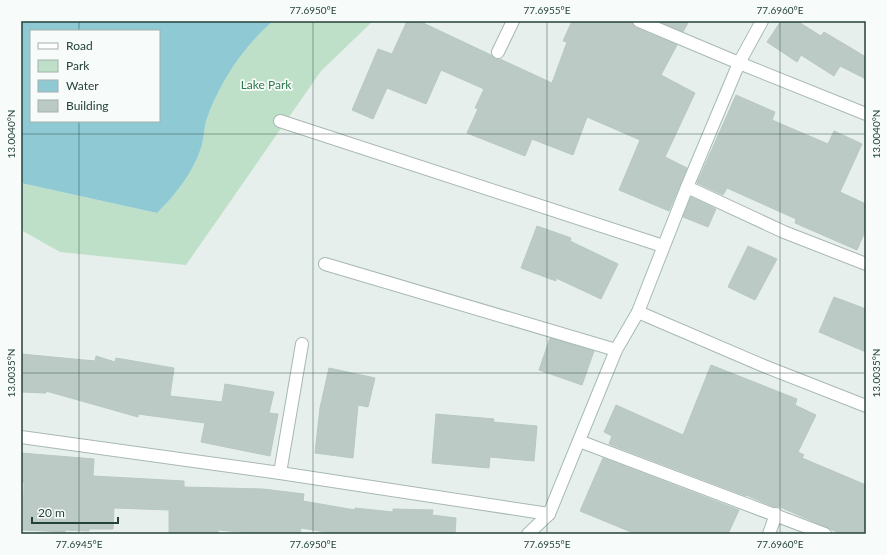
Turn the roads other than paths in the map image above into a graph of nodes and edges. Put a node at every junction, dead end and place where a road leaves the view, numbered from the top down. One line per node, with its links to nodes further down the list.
1 (513, 21): 4 (street)
2 (639, 21): 5 (street)
3 (762, 21): 5 (street)
4 (498, 52)
5 (739, 63): 6 (street); 8 (street)
6 (866, 114)
7 (280, 121): 9 (street)
8 (687, 187): 9 (street); 11 (street)
9 (663, 246): 12 (street)
10 (326, 264): 14 (street)
11 (866, 264)
12 (638, 312): 14 (street); 15 (street)
13 (302, 344): 18 (street)
14 (616, 350): 17 (street)
15 (866, 406)
16 (21, 437): 18 (street)
17 (579, 441): 19 (street); 20 (street)
18 (280, 473): 19 (street)
19 (549, 514): 21 (street)
20 (776, 514): 22 (street); 23 (street)
21 (533, 533)
22 (769, 534)
23 (825, 534)

